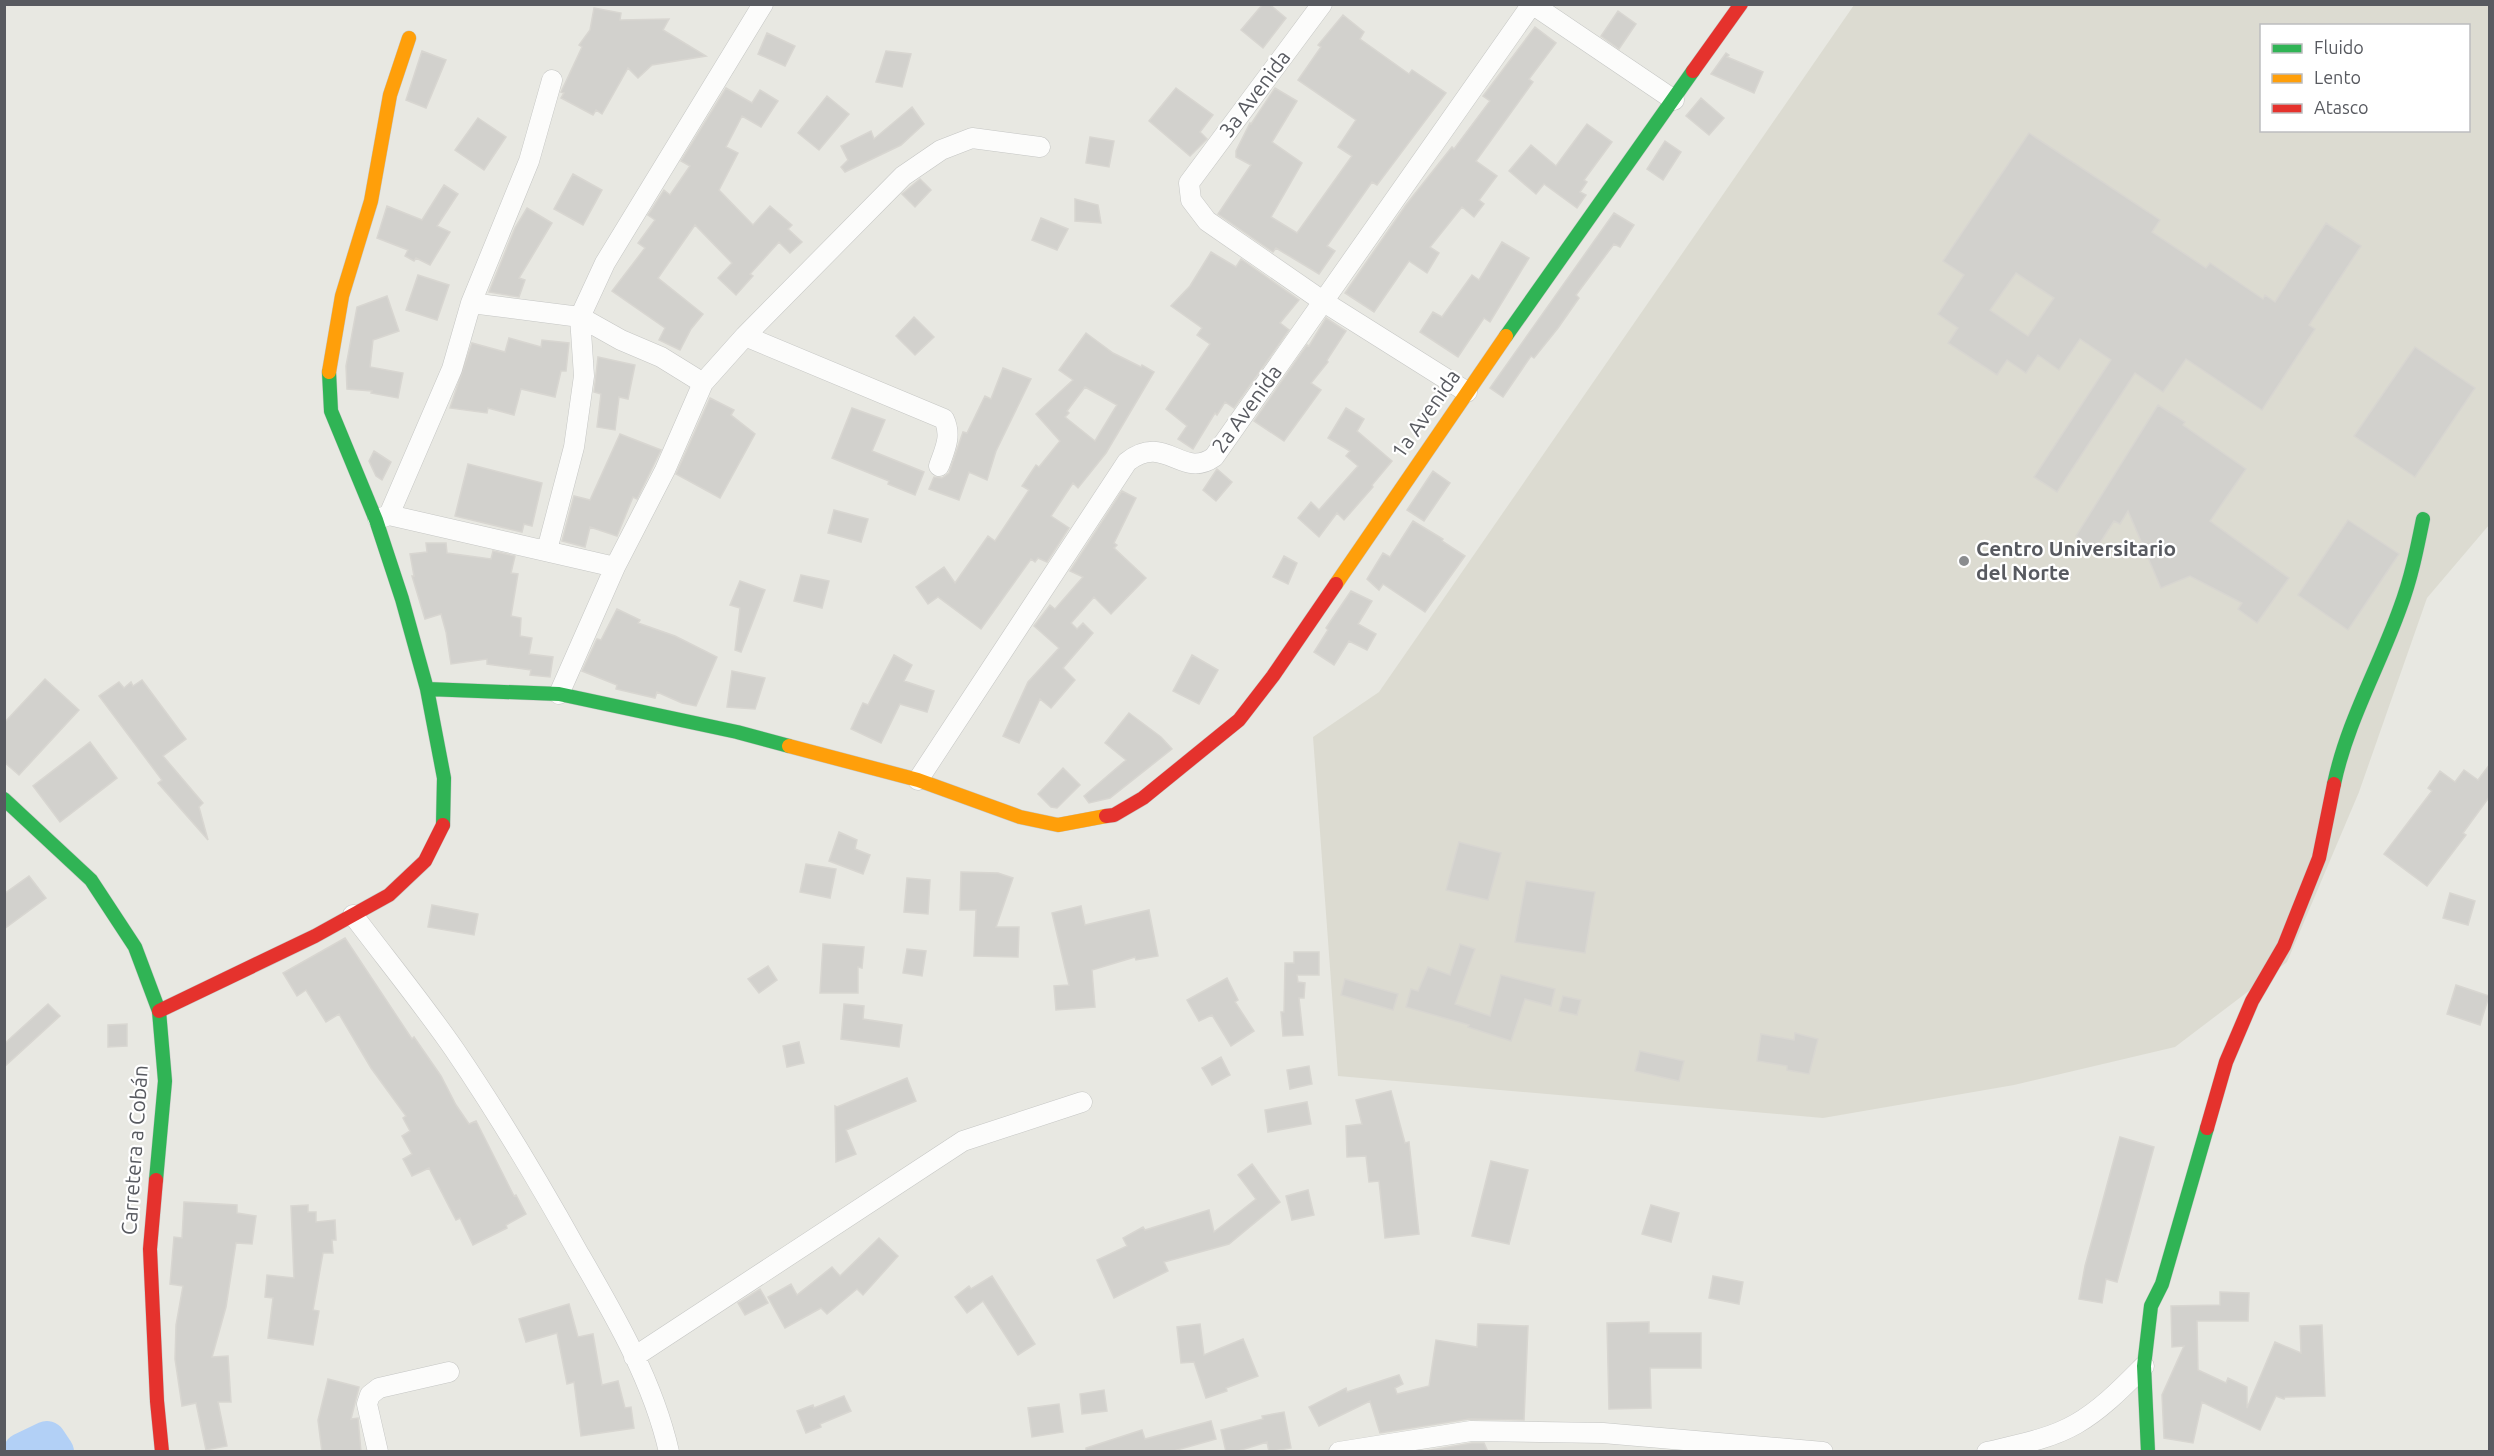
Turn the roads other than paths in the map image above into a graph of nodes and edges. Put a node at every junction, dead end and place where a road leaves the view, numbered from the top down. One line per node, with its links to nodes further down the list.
1 (763, 4): 11 (street)
2 (1322, 4): 9 (street, 3a Avenida)
3 (1533, 4): 7 (street); 9 (street, 2a Avenida)
4 (1741, 4): 7 (street, 1a Avenida)
5 (409, 38): 16 (street)
6 (552, 80): 10 (street)
7 (1674, 100): 14 (street, 1a Avenida)
8 (1040, 147): 12 (street)
9 (1324, 302): 14 (street); 22 (street, 2a Avenida)
10 (471, 303): 11 (street); 16 (street)
11 (580, 317): 13 (street); 18 (street)
12 (745, 336): 13 (street); 15 (street)
13 (703, 383): 19 (street)
14 (1467, 392): 22 (street, 1a Avenida)
15 (939, 466)
16 (382, 518): 18 (street); 20 (street)
17 (2423, 519): 28 (street)
18 (547, 550): 19 (street)
19 (615, 567): 21 (street)
20 (427, 689): 21 (street); 24 (street)
21 (559, 694): 22 (street)
22 (918, 780)
23 (4, 799): 25 (street, Carretera a Cobán)
24 (353, 915): 25 (street); 27 (street)
25 (159, 1011): 30 (street, Carretera a Cobán)
26 (1082, 1102): 27 (street)
27 (634, 1357): 32 (street)
28 (2144, 1366): 35 (street); 36 (street)
29 (449, 1372): 31 (street)
30 (162, 1452)
31 (378, 1452)
32 (669, 1452)
33 (1340, 1452): 34 (street)
34 (1823, 1452)
35 (1987, 1452)
36 (2148, 1452)

